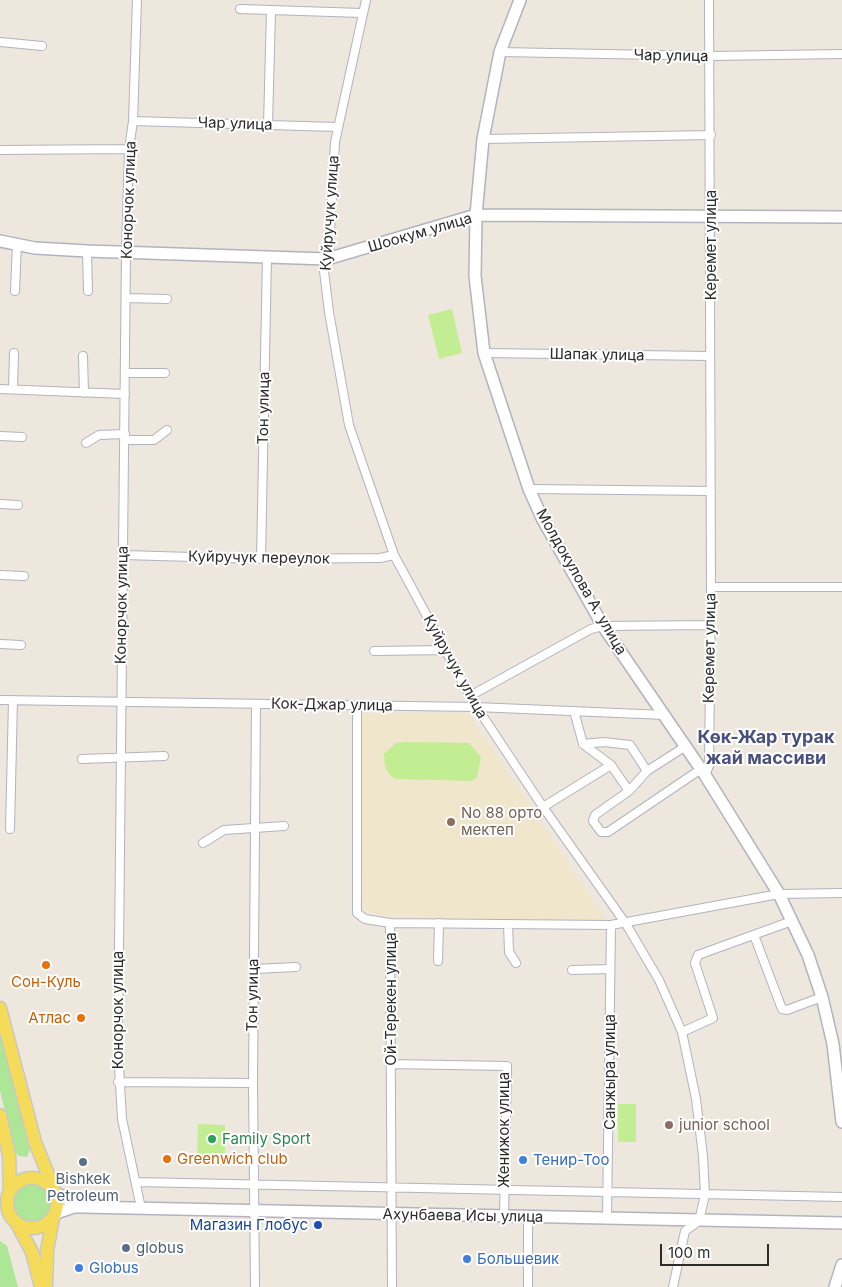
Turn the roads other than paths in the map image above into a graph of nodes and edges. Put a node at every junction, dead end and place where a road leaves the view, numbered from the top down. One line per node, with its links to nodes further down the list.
1 (137, 0): 13 (street, Конорчок улица)
2 (366, 0): 7 (street, Куйручук улица)
3 (520, 0): 10 (street, Молдокулова А. улица)
4 (709, 0): 12 (street, Керемет улица)
5 (240, 9): 6 (street)
6 (271, 11): 7 (street); 14 (street)
7 (362, 14): 15 (street, Куйручук улица)
8 (0, 42): 9 (street)
9 (42, 46)
10 (500, 52): 12 (street, Чар улица); 17 (street, Молдокулова А. улица)
11 (842, 54): 12 (street, Чар улица)
12 (710, 56): 16 (street, Керемет улица)
13 (133, 121): 14 (street, Чар улица); 18 (street, Конорчок улица)
14 (268, 125): 15 (street, Чар улица)
15 (337, 127): 28 (street, Куйручук улица)
16 (711, 136): 17 (street); 21 (street, Керемет улица)
17 (483, 139): 20 (street, Молдокулова А. улица)
18 (129, 149): 19 (street); 26 (street, Конорчок улица)
19 (0, 150)
20 (476, 216): 21 (street, Шоокум улица); 28 (street, Шоокум улица); 34 (street, Молдокулова А. улица)
21 (711, 216): 22 (street, Шоокум улица); 36 (street, Керемет улица)
22 (842, 217)
23 (0, 241): 24 (street, Шоокум улица)
24 (17, 244): 25 (street, Шоокум улица); 29 (street)
25 (87, 251): 26 (street, Шоокум улица); 30 (street)
26 (126, 252): 27 (street, Шоокум улица); 31 (street, Конорчок улица)
27 (267, 257): 28 (street, Шоокум улица); 54 (street, Тон улица)
28 (328, 259): 53 (street, Куйручук улица)
29 (15, 291)
30 (88, 291)
31 (126, 298): 32 (street); 37 (street, Конорчок улица)
32 (167, 299)
33 (14, 353): 40 (street)
34 (484, 353): 36 (street, Шапак улица); 48 (street, Молдокулова А. улица)
35 (84, 356): 41 (street)
36 (710, 356): 49 (street, Керемет улица)
37 (126, 373): 38 (street); 42 (street, Конорчок улица)
38 (165, 373)
39 (0, 389): 40 (street)
40 (13, 389): 41 (street)
41 (84, 392): 42 (street)
42 (125, 394): 46 (street, Конорчок улица)
43 (167, 430): 46 (street)
44 (0, 436): 45 (street)
45 (22, 437)
46 (125, 437): 47 (street); 52 (street, Конорчок улица)
47 (86, 443)
48 (529, 489): 49 (street); 60 (street, Молдокулова А. улица)
49 (711, 491): 57 (street, Керемет улица)
50 (0, 504): 51 (street)
51 (18, 505)
52 (124, 555): 54 (street, Куйручук переулок); 68 (street, Конорчок улица)
53 (394, 555): 54 (street, Куйручук переулок); 63 (street, Куйручук улица)
54 (261, 559)
55 (0, 575): 56 (street)
56 (24, 576)
57 (711, 587): 58 (street); 59 (street, Керемет улица)
58 (842, 587)
59 (711, 625): 60 (street); 81 (street, Керемет улица)
60 (604, 626): 65 (street); 73 (street, Молдокулова А. улица)
61 (0, 644): 62 (street)
62 (21, 645)
63 (445, 650): 64 (street); 65 (street, Куйручук улица)
64 (374, 651)
65 (470, 696): 71 (street, Куйручук улица)
66 (0, 700): 67 (street, Кок-Джар улица)
67 (13, 700): 68 (street, Кок-Джар улица); 86 (street)
68 (121, 702): 69 (street, Кок-Джар улица); 76 (street, Конорчок улица)
69 (256, 704): 70 (street, Кок-Джар улица); 84 (street, Тон улица)
70 (357, 706): 71 (street, Кок-Джар улица); 91 (street, Ой-Терекен улица)
71 (476, 707): 72 (street, Кок-Джар улица); 83 (street, Куйручук улица)
72 (574, 711): 73 (street, Кок-Джар улица); 74 (street)
73 (664, 716): 75 (street, Молдокулова А. улица)
74 (583, 744): 79 (street); 80 (street)
75 (686, 746): 80 (street); 81 (street, Молдокулова А. улица)
76 (120, 756): 77 (street); 78 (street); 107 (street, Конорчок улица)
77 (164, 756)
78 (82, 758)
79 (611, 764): 82 (street); 83 (street)
80 (647, 771): 82 (street)
81 (703, 772): 82 (street); 88 (street, Молдокулова А. улица)
82 (629, 791)
83 (543, 807): 94 (street, Куйручук улица)
84 (255, 826): 85 (street); 87 (street); 100 (street, Тон улица)
85 (284, 826)
86 (10, 829)
87 (203, 843)
88 (779, 894): 89 (street); 90 (street, Молдокулова А. улица); 94 (street)
89 (842, 894)
90 (792, 921): 96 (street); 103 (street, Молдокулова А. улица)
91 (390, 923): 92 (street); 106 (street, Ой-Терекен улица)
92 (439, 923): 93 (street); 97 (street)
93 (508, 924): 95 (street); 98 (street)
94 (626, 924): 95 (street); 105 (street, Куйручук улица)
95 (611, 925): 101 (street, Санжыра улица)
96 (754, 934): 103 (street); 105 (street)
97 (438, 961)
98 (516, 963)
99 (296, 967): 100 (street)
100 (254, 969): 108 (street, Тон улица)
101 (610, 969): 102 (street); 119 (street, Санжыра улица)
102 (572, 970)
103 (822, 997): 110 (street, Молдокулова А. улица)
104 (1, 1014): 116 (main road)
105 (682, 1032): 120 (street, Куйручук улица)
106 (391, 1064): 115 (street, Ой-Терекен улица); 117 (street, Женижок улица)
107 (118, 1082): 108 (street); 113 (street, Конорчок улица)
108 (253, 1083): 114 (street, Тон улица)
109 (0, 1114): 111 (main road)
110 (842, 1122)
111 (9, 1155): 112 (main road); 118 (main road)
112 (0, 1177)
113 (138, 1182): 114 (street); 123 (street, Конорчок улица)
114 (255, 1186): 115 (street); 124 (street, Тон улица)
115 (392, 1187): 117 (street); 125 (street, Ой-Терекен улица)
116 (55, 1191): 118 (main road); 122 (street, Ахунбаева Исы улица); 126 (main road)
117 (505, 1191): 119 (street); 127 (street, Женижок улица)
118 (6, 1194): 129 (main road)
119 (609, 1194): 120 (street); 130 (street, Санжыра улица)
120 (704, 1196): 121 (street); 131 (street, Куйручук улица)
121 (842, 1197)
122 (84, 1207): 123 (street, Ахунбаева Исы улица); 126 (street, Ахунбаева Исы улица)
123 (141, 1208): 124 (street, Ахунбаева Исы улица)
124 (255, 1211): 125 (street, Ахунбаева Исы улица); 136 (street, Тон улица)
125 (392, 1214): 127 (street, Ахунбаева Исы улица); 137 (street, Ой-Терекен улица)
126 (55, 1215): 129 (main road); 135 (main road)
127 (504, 1216): 128 (street, Ахунбаева Исы улица)
128 (528, 1217): 130 (street, Ахунбаева Исы улица); 138 (street)
129 (9, 1218): 134 (main road)
130 (608, 1219): 131 (street, Ахунбаева Исы улица)
131 (699, 1221): 132 (street, Ахунбаева Исы улица); 139 (street)
132 (842, 1223)
133 (842, 1265): 140 (street)
134 (41, 1287)
135 (46, 1287)
136 (255, 1287)
137 (392, 1287)
138 (528, 1287)
139 (673, 1287)
140 (835, 1287)

